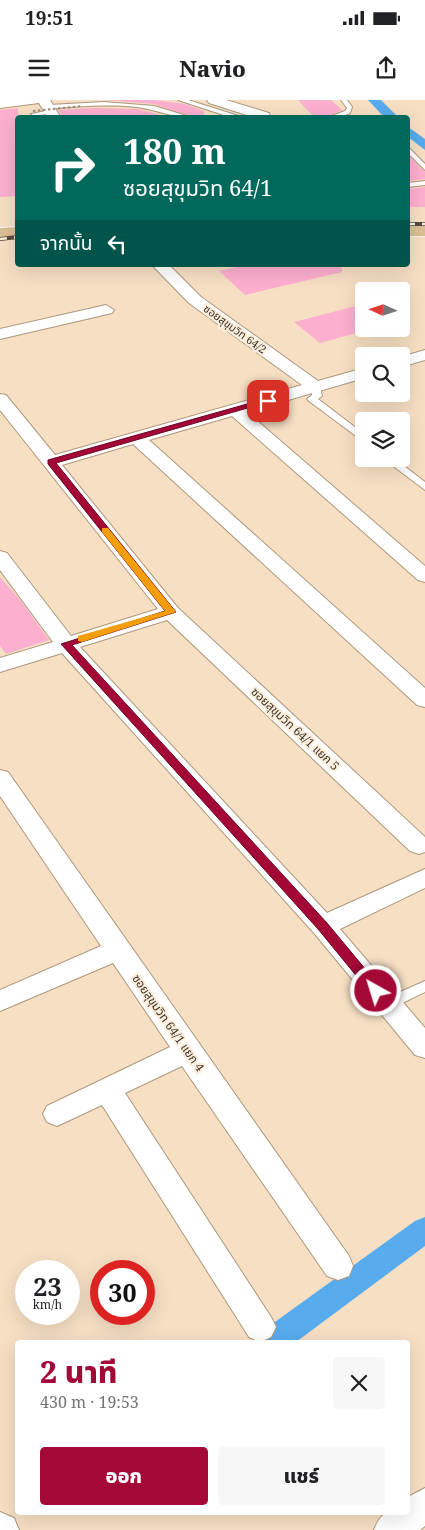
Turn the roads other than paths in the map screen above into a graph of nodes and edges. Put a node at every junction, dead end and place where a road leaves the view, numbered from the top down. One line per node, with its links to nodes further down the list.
1 (181, 100): 6 (lane)
2 (209, 100): 6 (lane)
3 (213, 100): 11 (street)
4 (344, 100): 12 (lane)
5 (0, 104): 7 (street)
6 (200, 106): 10 (lane)
7 (35, 108): 8 (lane)
8 (50, 109): 9 (lane)
9 (182, 115)
10 (232, 115)
11 (264, 115)
12 (338, 115)
13 (410, 151): 14 (lane)
14 (419, 160): 15 (lane); 16 (lane)
15 (410, 161)
16 (425, 168)
17 (425, 183): 18 (lane)
18 (410, 186)
19 (410, 215): 20 (main road)
20 (425, 215)
21 (410, 231): 22 (main road)
22 (425, 231)
23 (15, 232): 24 (main road)
24 (0, 233)
25 (162, 267): 33 (street, ซอยสุขุมวิท 64/2)
26 (106, 310): 27 (street)
27 (0, 334)
28 (425, 355): 29 (street)
29 (410, 360)
30 (410, 364): 31 (street)
31 (425, 373)
32 (355, 376): 33 (street)
33 (316, 387): 35 (street); 36 (lane)
34 (0, 399): 38 (street, ซอยสุขุมวิท 64/1 แยก 5)
35 (235, 410): 37 (street); 42 (street)
36 (355, 432)
37 (137, 438): 38 (street); 46 (street)
38 (51, 462): 43 (street, ซอยสุขุมวิท 64/1 แยก 5)
39 (399, 467): 40 (lane)
40 (425, 487)
41 (0, 557): 44 (street)
42 (425, 576)
43 (171, 612): 44 (street); 48 (street, ซอยสุขุมวิท 64/1 แยก 5)
44 (66, 644): 45 (street); 50 (street)
45 (0, 665)
46 (425, 700)
47 (0, 778): 51 (street, ซอยสุขุมวิท 64/1 แยก 4)
48 (419, 845)
49 (425, 878): 50 (street)
50 (322, 926): 54 (street)
51 (117, 950): 53 (street); 56 (street, ซอยสุขุมวิท 64/1 แยก 4)
52 (425, 986): 54 (lane)
53 (0, 1001)
54 (387, 1004): 55 (street)
55 (425, 1047)
56 (187, 1051): 57 (street); 59 (street, ซอยสุขุมวิท 64/1 แยก 4)
57 (107, 1089): 58 (street); 60 (street)
58 (57, 1114)
59 (338, 1266)
60 (260, 1328)
61 (425, 1505): 62 (street)
62 (391, 1530)

